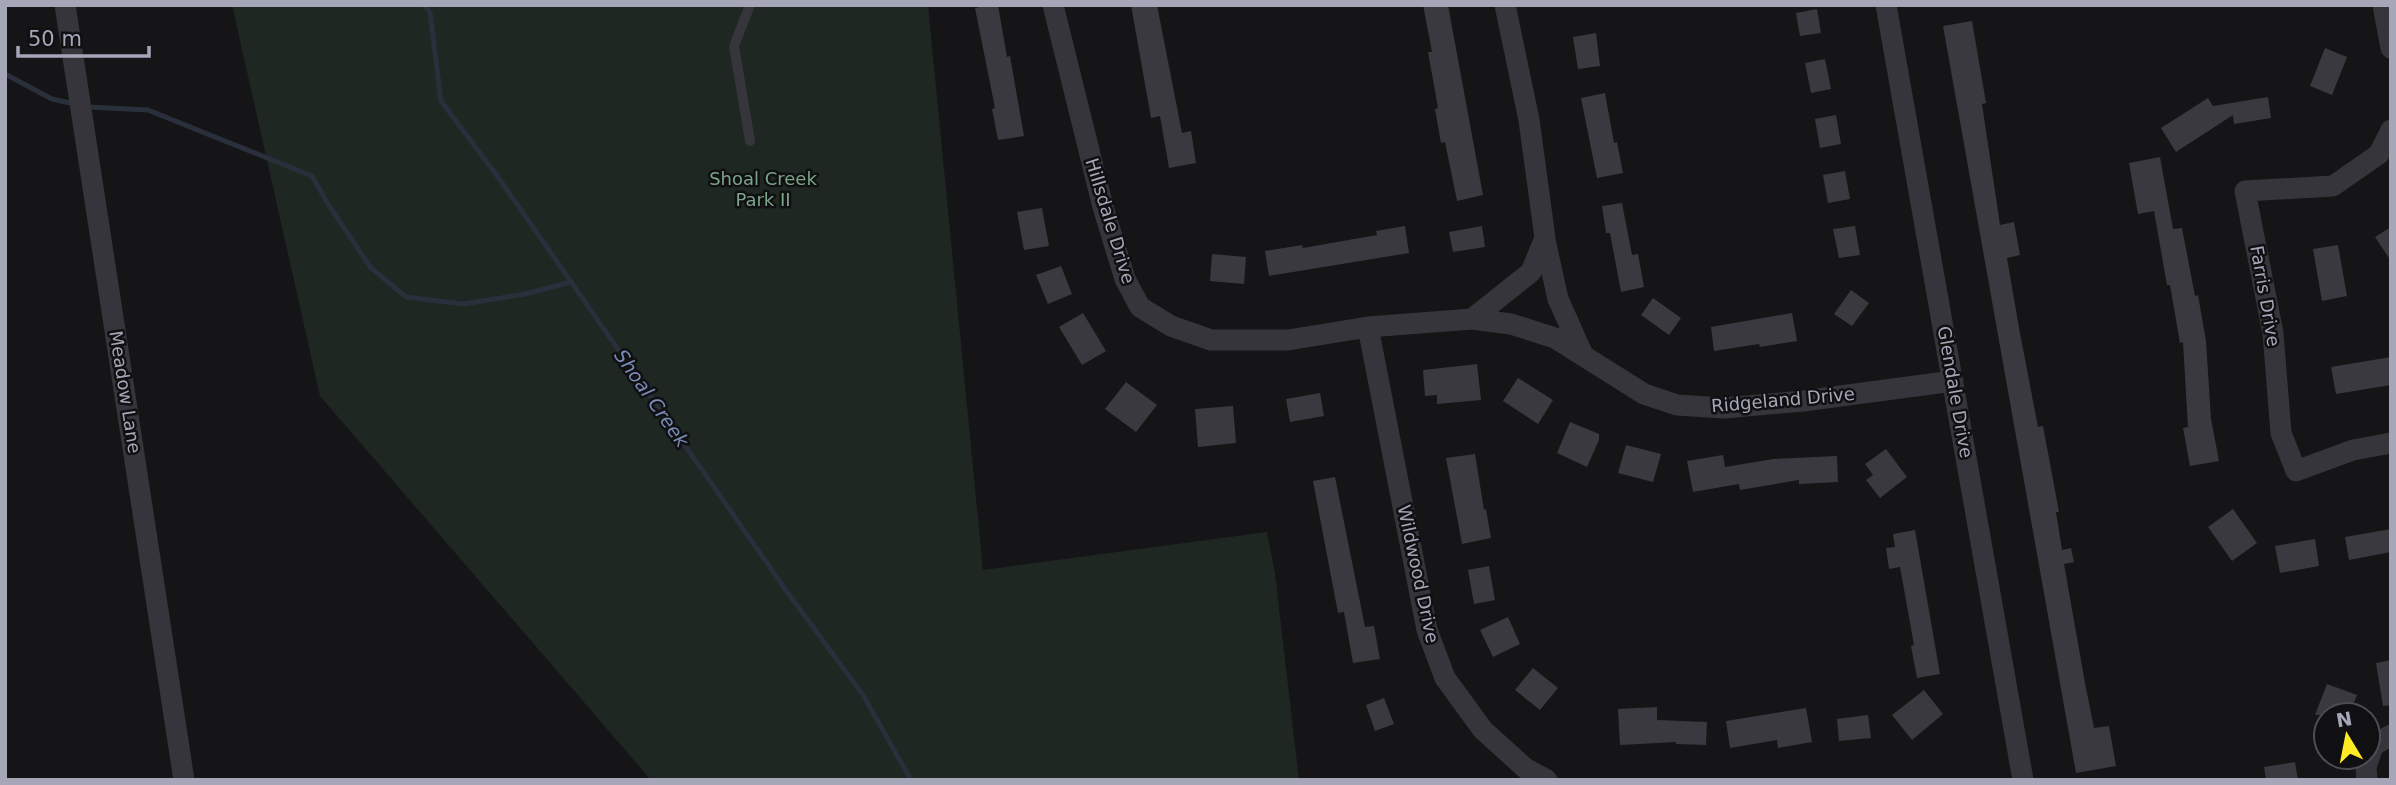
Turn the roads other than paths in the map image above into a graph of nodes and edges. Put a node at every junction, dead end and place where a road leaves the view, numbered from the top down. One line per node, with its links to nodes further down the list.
1 (65, 5): 17 (street, Meadow Lane)
2 (750, 5): 9 (lane)
3 (1053, 5): 12 (street, Hillsdale Drive)
4 (1505, 5): 10 (street)
5 (1886, 5): 14 (street, Glendale Drive)
6 (2383, 5): 7 (street)
7 (2391, 48)
8 (2391, 130): 15 (street, Farris Drive)
9 (750, 141)
10 (1545, 238): 11 (street); 13 (street)
11 (1472, 319): 12 (street, Hillsdale Drive); 13 (street, Ridgeland Drive)
12 (1368, 327): 18 (street, Wildwood Drive)
13 (1583, 355): 14 (street, Ridgeland Drive)
14 (1953, 381): 19 (street, Glendale Drive)
15 (2391, 443)
16 (2391, 735): 20 (street)
17 (184, 780)
18 (1547, 780)
19 (2023, 780)
20 (2367, 780)

